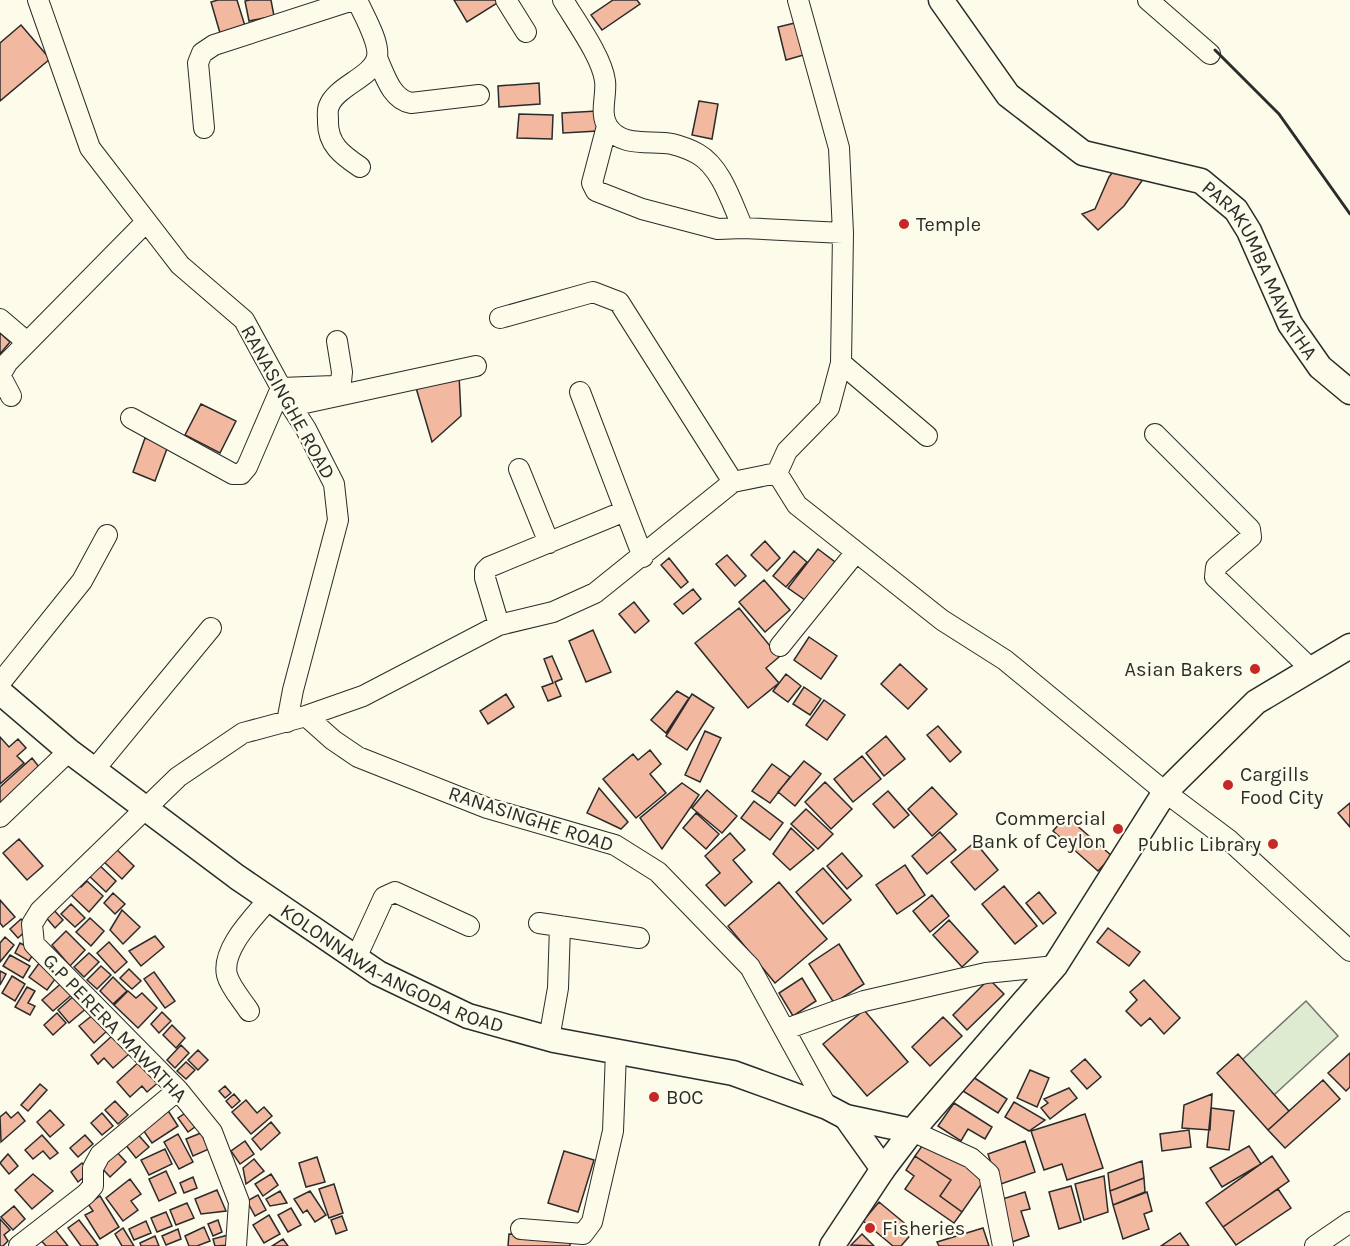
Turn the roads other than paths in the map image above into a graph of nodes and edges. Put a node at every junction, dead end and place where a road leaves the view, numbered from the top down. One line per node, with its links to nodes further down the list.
1 (38, 0): 16 (street, RANASINGHE ROAD)
2 (352, 0): 14 (street)
3 (357, 0): 11 (street)
4 (506, 0): 9 (street)
5 (563, 0): 13 (street)
6 (798, 0): 18 (street)
7 (941, 0): 28 (main road, PARAKUMBA MAWATHA)
8 (1148, 0): 10 (street)
9 (526, 32)
10 (1210, 54)
11 (377, 58): 12 (street); 15 (street)
12 (479, 95)
13 (607, 126): 17 (street); 17 (street)
14 (204, 128)
15 (360, 167)
16 (146, 222): 22 (street); 26 (street, RANASINGHE ROAD)
17 (743, 228): 18 (street)
18 (843, 233): 23 (street)
19 (500, 318): 36 (street)
20 (0, 319): 22 (street)
21 (337, 341): 26 (street)
22 (27, 342): 25 (street)
23 (841, 363): 33 (street); 35 (street)
24 (476, 366): 30 (street)
25 (0, 375): 29 (street)
26 (281, 388): 30 (street, RANASINGHE ROAD); 31 (street)
27 (580, 392): 37 (street)
28 (1350, 392)
29 (11, 396)
30 (291, 406): 49 (street, RANASINGHE ROAD)
31 (131, 418)
32 (1155, 434): 46 (street)
33 (927, 436)
34 (519, 469): 39 (street)
35 (777, 473): 36 (street); 40 (street)
36 (733, 482): 41 (street, G.P PERERA MAWATHA)
37 (625, 511): 39 (street); 41 (street)
38 (107, 535): 47 (street)
39 (549, 543): 42 (street)
40 (856, 552): 44 (street); 52 (street)
41 (643, 557): 42 (street, G.P PERERA MAWATHA)
42 (499, 625): 49 (street, G.P PERERA MAWATHA)
43 (212, 628): 51 (street)
44 (780, 646)
45 (1350, 646): 46 (main road)
46 (1311, 669): 52 (main road)
47 (0, 683)
48 (0, 692): 50 (main road, KOLONNAWA-ANGODA ROAD)
49 (296, 719): 53 (street, G.P PERERA MAWATHA); 64 (street, RANASINGHE ROAD)
50 (69, 751): 51 (main road, KOLONNAWA-ANGODA ROAD); 54 (street)
51 (94, 770): 53 (main road, KOLONNAWA-ANGODA ROAD)
52 (1166, 792): 60 (street); 62 (main road)
53 (145, 810): 55 (main road, KOLONNAWA-ANGODA ROAD); 67 (street, G.P PERERA MAWATHA)
54 (0, 817)
55 (269, 899): 61 (main road, KOLONNAWA-ANGODA ROAD); 63 (street)
56 (539, 923): 58 (street)
57 (469, 926): 61 (street)
58 (560, 926): 59 (street); 65 (street)
59 (639, 938)
60 (1350, 951)
61 (356, 957): 65 (main road, KOLONNAWA-ANGODA ROAD)
62 (1055, 966): 64 (street); 69 (main road)
63 (249, 1011)
64 (786, 1029): 68 (street, RANASINGHE ROAD)
65 (549, 1039): 66 (main road, KOLONNAWA-ANGODA ROAD)
66 (616, 1052): 68 (main road, KOLONNAWA-ANGODA ROAD); 72 (street)
67 (178, 1090): 73 (street); 74 (street, G.P PERERA MAWATHA)
68 (836, 1112): 69 (main road, KOLONNAWA-ANGODA ROAD); 70 (main road)
69 (912, 1131): 70 (main road); 76 (street)
70 (883, 1169): 75 (main road)
71 (1350, 1223): 77 (street)
72 (521, 1229)
73 (19, 1246)
74 (236, 1246)
75 (832, 1246)
76 (1003, 1246)
77 (1315, 1246)

